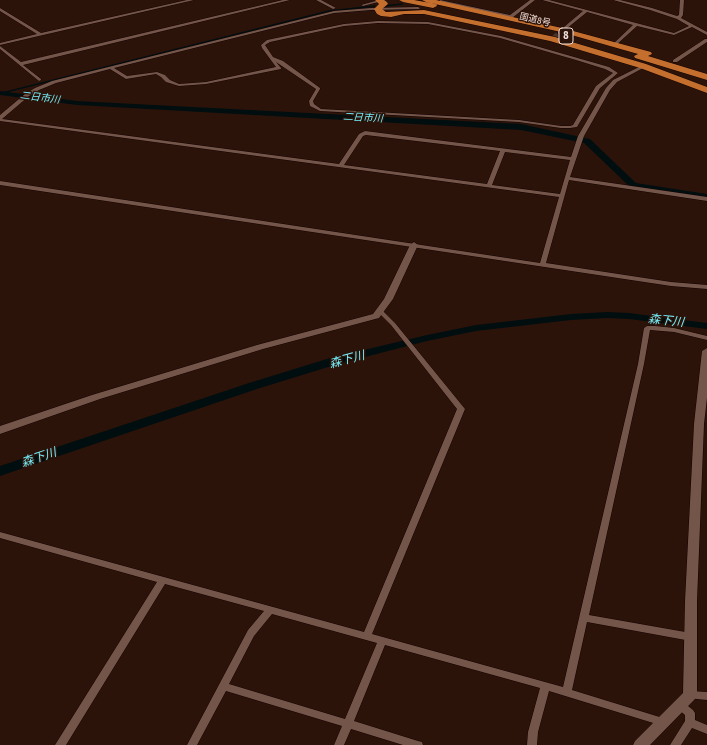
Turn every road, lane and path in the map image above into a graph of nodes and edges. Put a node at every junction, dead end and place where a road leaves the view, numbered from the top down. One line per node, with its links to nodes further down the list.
1 (192, 0): 28 (street)
2 (288, 0): 38 (street)
3 (318, 0): 16 (street)
4 (393, 0): 14 (highway)
5 (403, 0): 15 (highway, 国道8号 / 8)
6 (430, 0): 19 (highway)
7 (532, 0): 19 (street)
8 (544, 0): 18 (street)
9 (615, 0): 20 (street)
10 (682, 0): 20 (street)
11 (441, 1): 15 (street)
12 (380, 4): 13 (street); 14 (highway); 21 (street); 39 (highway)
13 (363, 5)
14 (416, 5): 15 (highway); 25 (highway); 35 (highway, 国道8号 / 8)
15 (463, 7): 19 (street); 25 (highway, 国道8号 / 8)
16 (334, 8)
17 (0, 9): 28 (street)
18 (586, 11): 23 (street); 26 (street)
19 (510, 17): 26 (highway)
20 (678, 18): 24 (street)
21 (291, 22): 22 (street); 40 (street)
22 (299, 24)
23 (636, 24): 24 (street); 31 (street)
24 (692, 26): 27 (street)
25 (536, 31): 34 (highway, 国道8号 / 8)
26 (561, 32): 31 (highway)
27 (707, 34)
28 (41, 35): 30 (street)
29 (707, 40): 32 (street)
30 (0, 45): 38 (street)
31 (615, 45): 37 (highway)
32 (699, 45): 33 (street); 37 (street)
33 (707, 47)
34 (620, 53): 42 (highway, 国道8号 / 8); 44 (highway)
35 (631, 54): 41 (highway); 42 (highway, 国道8号 / 8)
36 (271, 58): 36 (street); 40 (street)
37 (675, 61): 41 (highway)
38 (20, 64): 43 (street)
39 (643, 66): 45 (highway); 48 (street)
40 (111, 68): 46 (street)
41 (707, 72)
42 (707, 79)
43 (39, 80)
44 (707, 85)
45 (707, 90)
46 (0, 119): 49 (street)
47 (503, 150): 48 (street); 49 (street); 52 (street)
48 (573, 159): 50 (street)
49 (341, 166): 52 (street)
50 (567, 178): 53 (street); 54 (street)
51 (0, 183): 55 (street)
52 (489, 186): 53 (street)
53 (562, 196): 56 (street)
54 (707, 199)
55 (414, 245): 56 (street); 58 (street)
56 (543, 264): 57 (street)
57 (707, 287)
58 (381, 312): 61 (street); 66 (street)
59 (707, 338): 65 (street)
60 (707, 351): 67 (street)
61 (0, 430)
62 (0, 535): 63 (street)
63 (163, 580): 64 (street); 78 (street)
64 (270, 610): 66 (street); 69 (street)
65 (584, 618): 67 (street); 71 (street)
66 (366, 637): 68 (street)
67 (691, 637): 73 (street)
68 (382, 641): 70 (street); 76 (street)
69 (224, 686): 76 (street); 79 (street)
70 (545, 686): 71 (street); 82 (street)
71 (567, 692): 74 (street)
72 (707, 696): 73 (street)
73 (685, 700): 74 (street); 75 (street)
74 (663, 722): 83 (street)
75 (690, 722): 77 (street); 84 (street)
76 (348, 724): 80 (street); 81 (street)
77 (707, 730)
78 (60, 745)
79 (192, 745)
80 (339, 745)
81 (418, 745)
82 (532, 745)
83 (640, 745)
84 (675, 745)

